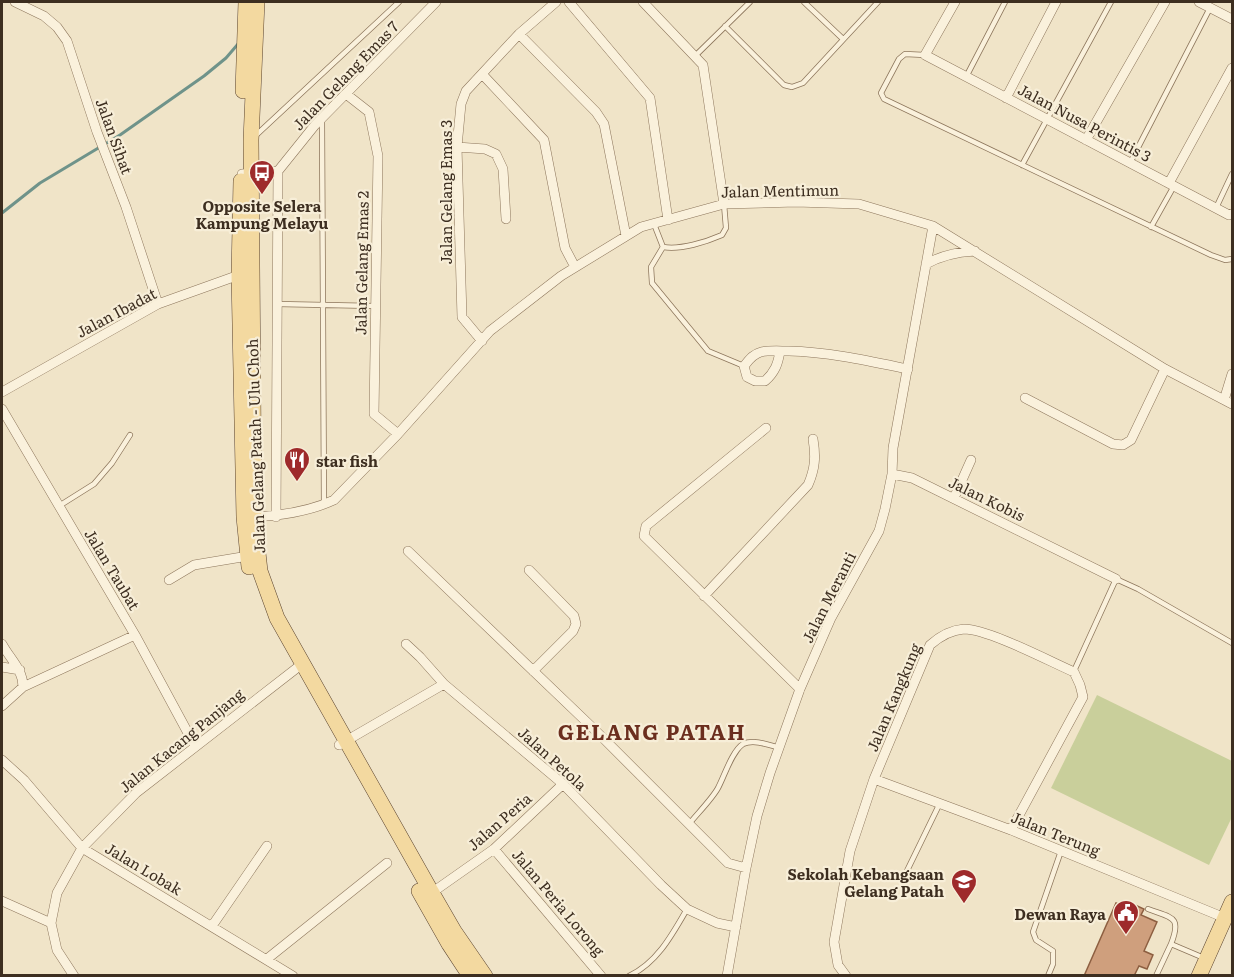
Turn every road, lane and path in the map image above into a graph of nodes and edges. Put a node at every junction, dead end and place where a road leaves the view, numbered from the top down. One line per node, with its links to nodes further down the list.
1 (15, 2): 56 (street, Jalan Sihat)
2 (246, 2): 33 (main road, Jalan Gelang Patah - Ulu Choh)
3 (257, 2): 33 (main road, Jalan Gelang Patah - Ulu Choh)
4 (399, 2): 33 (lane)
5 (436, 2): 28 (street, Jalan Gelang Emas 7)
6 (556, 2): 21 (street, Jalan Gelang Emas 3)
7 (569, 2): 45 (street)
8 (643, 2): 24 (street)
9 (750, 2): 20 (lane)
10 (804, 2): 22 (lane)
11 (878, 2): 22 (lane)
12 (955, 2): 23 (street)
13 (1005, 2): 27 (lane)
14 (1056, 2): 29 (street)
15 (1111, 2): 31 (lane)
16 (1165, 2): 32 (street)
17 (1199, 2): 18 (street)
18 (1210, 7): 19 (street); 35 (lane)
19 (1233, 19)
20 (725, 26): 22 (lane); 24 (lane)
21 (519, 34): 26 (street, Jalan Gelang Emas 3); 49 (street)
22 (843, 39)
23 (925, 55): 27 (street, Jalan Nusa Perintis 3); 36 (lane)
24 (695, 56): 41 (street)
25 (1233, 68): 40 (street)
26 (482, 74): 34 (street, Jalan Gelang Emas 3); 54 (street)
27 (966, 77): 29 (street, Jalan Nusa Perintis 3)
28 (346, 94): 30 (street, Jalan Gelang Emas 7); 59 (street, Jalan Gelang Emas 2)
29 (1006, 98): 31 (street, Jalan Nusa Perintis 3)
30 (322, 118): 37 (street, Jalan Gelang Emas 7); 58 (lane)
31 (1047, 119): 32 (street, Jalan Nusa Perintis 3); 36 (lane)
32 (1086, 140): 35 (street, Jalan Nusa Perintis 3)
33 (246, 141): 38 (main road, Jalan Gelang Patah - Ulu Choh)
34 (457, 147): 44 (street); 60 (street, Jalan Gelang Emas 3)
35 (1130, 163): 40 (street, Jalan Nusa Perintis 3)
36 (1022, 165): 48 (lane)
37 (278, 171): 38 (street); 57 (street)
38 (246, 174): 55 (main road, Jalan Gelang Patah - Ulu Choh)
39 (1233, 174): 42 (lane)
40 (1172, 185): 42 (street, Jalan Nusa Perintis 3); 48 (lane)
41 (724, 204): 45 (street, Jalan Mentimun); 47 (street, Jalan Mentimun); 50 (lane)
42 (1216, 208): 43 (street, Jalan Nusa Perintis 3)
43 (1233, 214)
44 (506, 219)
45 (668, 220): 46 (street, Jalan Mentimun)
46 (654, 223): 49 (street, Jalan Mentimun); 50 (lane)
47 (933, 226): 51 (street, Jalan Mentimun); 53 (street, Jalan Meranti)
48 (1151, 226): 52 (lane)
49 (626, 236): 54 (street, Jalan Mentimun)
50 (663, 247): 62 (lane)
51 (975, 252): 53 (street); 64 (street, Jalan Mentimun)
52 (1233, 259)
53 (926, 264): 63 (street, Jalan Meranti)
54 (575, 267): 60 (street, Jalan Mentimun)
55 (245, 275): 56 (street, Jalan Ibadat); 79 (main road, Jalan Gelang Patah - Ulu Choh)
56 (158, 304): 66 (street, Jalan Ibadat)
57 (277, 304): 58 (lane); 80 (street)
58 (323, 305): 59 (lane); 77 (lane)
59 (375, 306): 71 (street, Jalan Gelang Emas 2)
60 (482, 341): 71 (street, Jalan Mentimun)
61 (780, 351): 62 (street); 62 (street); 63 (street)
62 (744, 366)
63 (908, 369): 75 (street, Jalan Meranti)
64 (1165, 369): 67 (street); 68 (street, Jalan Mentimun)
65 (1233, 374): 68 (street)
66 (2, 392)
67 (1025, 398)
68 (1228, 402)
69 (2, 409): 78 (street, Jalan Taubat)
70 (766, 428): 86 (street)
71 (398, 434): 77 (street, Jalan Mentimun)
72 (130, 435): 78 (lane)
73 (813, 439): 86 (street)
74 (971, 460): 76 (street)
75 (892, 474): 76 (street, Jalan Kobis); 98 (street, Jalan Meranti)
76 (954, 498): 84 (street, Jalan Kobis)
77 (324, 505): 80 (street, Jalan Mentimun)
78 (59, 507): 87 (street, Jalan Taubat)
79 (249, 517): 80 (street, Jalan Mentimun); 82 (main road, Jalan Gelang Patah - Ulu Choh); 92 (main road, Jalan Gelang Patah - Ulu Choh)
80 (276, 517)
81 (408, 551): 94 (street)
82 (248, 556): 85 (street); 92 (main road, Jalan Gelang Patah - Ulu Choh)
83 (529, 570): 94 (street)
84 (1116, 579): 88 (lane); 95 (lane)
85 (169, 580)
86 (704, 596): 98 (street)
87 (135, 634): 97 (street); 101 (street, Jalan Taubat)
88 (1233, 643)
89 (406, 644): 96 (street, Jalan Petola)
90 (2, 645): 93 (street)
91 (2, 667): 93 (street)
92 (298, 667): 100 (main road, Jalan Gelang Patah - Ulu Choh); 101 (street, Jalan Kacang Panjang)
93 (20, 670): 97 (street)
94 (533, 671): 107 (street)
95 (1074, 672): 104 (street, Jalan Kangkung); 108 (street)
96 (444, 684): 100 (street); 105 (street, Jalan Petola)
97 (23, 687): 99 (street)
98 (800, 689): 102 (street, Jalan Meranti)
99 (2, 706)
100 (343, 743): 116 (main road, Jalan Gelang Patah - Ulu Choh)
101 (195, 746): 110 (street, Jalan Kacang Panjang)
102 (780, 747): 107 (lane); 114 (street, Jalan Meranti)
103 (2, 760): 110 (street, Jalan Lobak)
104 (874, 779): 106 (street, Jalan Terung); 135 (street, Jalan Kangkung)
105 (562, 784): 111 (street, Jalan Peria); 119 (street, Jalan Petola)
106 (940, 803): 108 (street, Jalan Terung); 115 (lane)
107 (688, 825): 114 (street)
108 (1011, 830): 112 (street, Jalan Terung)
109 (267, 846): 123 (street)
110 (82, 848): 122 (street, Jalan Kacang Panjang); 123 (street, Jalan Lobak)
111 (494, 849): 116 (street, Jalan Peria); 132 (street, Jalan Peria Lorong)
112 (1061, 851): 121 (street, Jalan Terung); 136 (lane)
113 (387, 863): 126 (street)
114 (746, 868): 124 (street, Jalan Meranti)
115 (902, 881)
116 (427, 895): 130 (main road, Jalan Gelang Patah - Ulu Choh); 131 (main road, Jalan Gelang Patah - Ulu Choh)
117 (2, 901): 122 (street)
118 (1233, 902): 121 (main road)
119 (687, 909): 124 (street, Jalan Petola); 133 (lane)
120 (1148, 909): 125 (lane)
121 (1225, 918): 127 (main road)
122 (51, 923): 128 (street, Jalan Kacang Panjang)
123 (212, 926): 126 (street, Jalan Lobak)
124 (736, 927): 134 (street, Jalan Meranti)
125 (1171, 944): 127 (lane); 137 (lane)
126 (267, 958): 129 (street, Jalan Lobak)
127 (1206, 959): 138 (main road)
128 (74, 975)
129 (293, 975)
130 (470, 975)
131 (484, 975)
132 (601, 975)
133 (628, 975)
134 (727, 975)
135 (846, 975)
136 (1048, 975)
137 (1156, 975)
138 (1199, 975)

